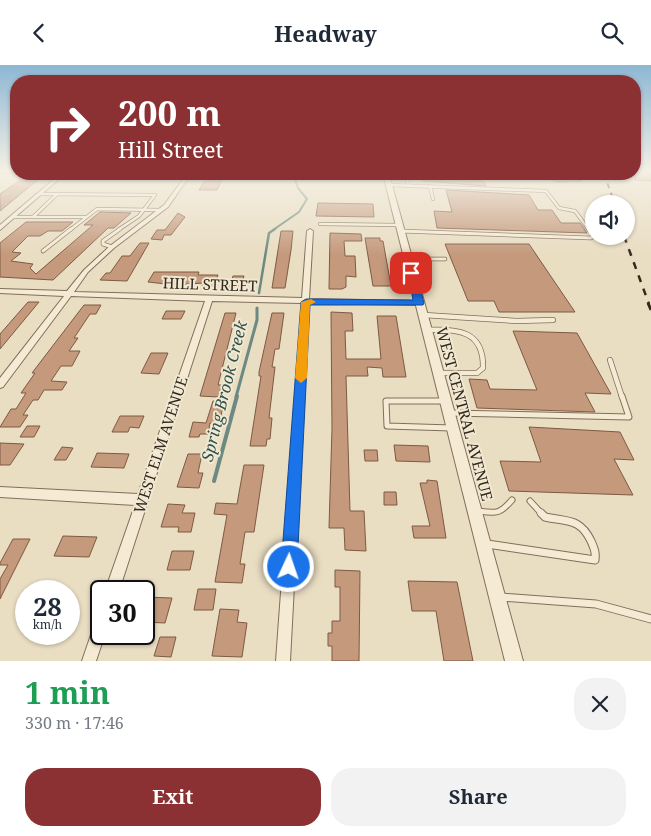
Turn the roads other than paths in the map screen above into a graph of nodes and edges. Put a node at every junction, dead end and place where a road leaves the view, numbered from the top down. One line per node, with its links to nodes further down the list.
1 (34, 199): 9 (street)
2 (52, 199): 10 (lane)
3 (152, 199): 7 (lane)
4 (171, 199): 8 (street)
5 (392, 199): 14 (street, WEST CENTRAL AVENUE)
6 (552, 199): 14 (lane)
7 (145, 210): 8 (lane); 11 (lane); 16 (lane)
8 (160, 210): 16 (street)
9 (13, 217): 10 (lane); 13 (street)
10 (33, 217): 11 (lane)
11 (87, 217): 17 (lane)
12 (320, 224): 14 (lane)
13 (0, 228)
14 (400, 228): 18 (street, WEST CENTRAL AVENUE)
15 (310, 231): 23 (street)
16 (112, 247): 21 (street)
17 (43, 251)
18 (407, 259): 19 (lane); 24 (street, WEST CENTRAL AVENUE)
19 (445, 259)
20 (0, 291): 21 (street, HILL STREET)
21 (68, 293): 22 (street, HILL STREET); 30 (street)
22 (209, 299): 23 (street, HILL STREET); 35 (street, WEST ELM AVENUE)
23 (306, 302): 24 (street, HILL STREET); 45 (street)
24 (419, 303): 25 (street, WEST CENTRAL AVENUE)
25 (422, 314): 26 (lane); 27 (street, WEST CENTRAL AVENUE)
26 (554, 321)
27 (426, 330): 29 (street, WEST CENTRAL AVENUE); 29 (lane)
28 (610, 360): 32 (lane)
29 (438, 373): 31 (street, WEST CENTRAL AVENUE)
30 (0, 385)
31 (446, 401): 32 (street, WEST CENTRAL AVENUE); 33 (lane)
32 (449, 413): 33 (street, WEST CENTRAL AVENUE)
33 (452, 428): 38 (street, WEST CENTRAL AVENUE)
34 (0, 492): 35 (street)
35 (143, 500): 40 (street, WEST ELM AVENUE)
36 (512, 500): 38 (lane)
37 (530, 501): 39 (lane)
38 (474, 511): 39 (street, WEST CENTRAL AVENUE)
39 (483, 544): 41 (street, WEST CENTRAL AVENUE)
40 (116, 580)
41 (497, 597): 42 (lane); 46 (street, WEST CENTRAL AVENUE)
42 (651, 619)
43 (94, 645): 44 (street)
44 (89, 661)
45 (283, 661)
46 (514, 661)

